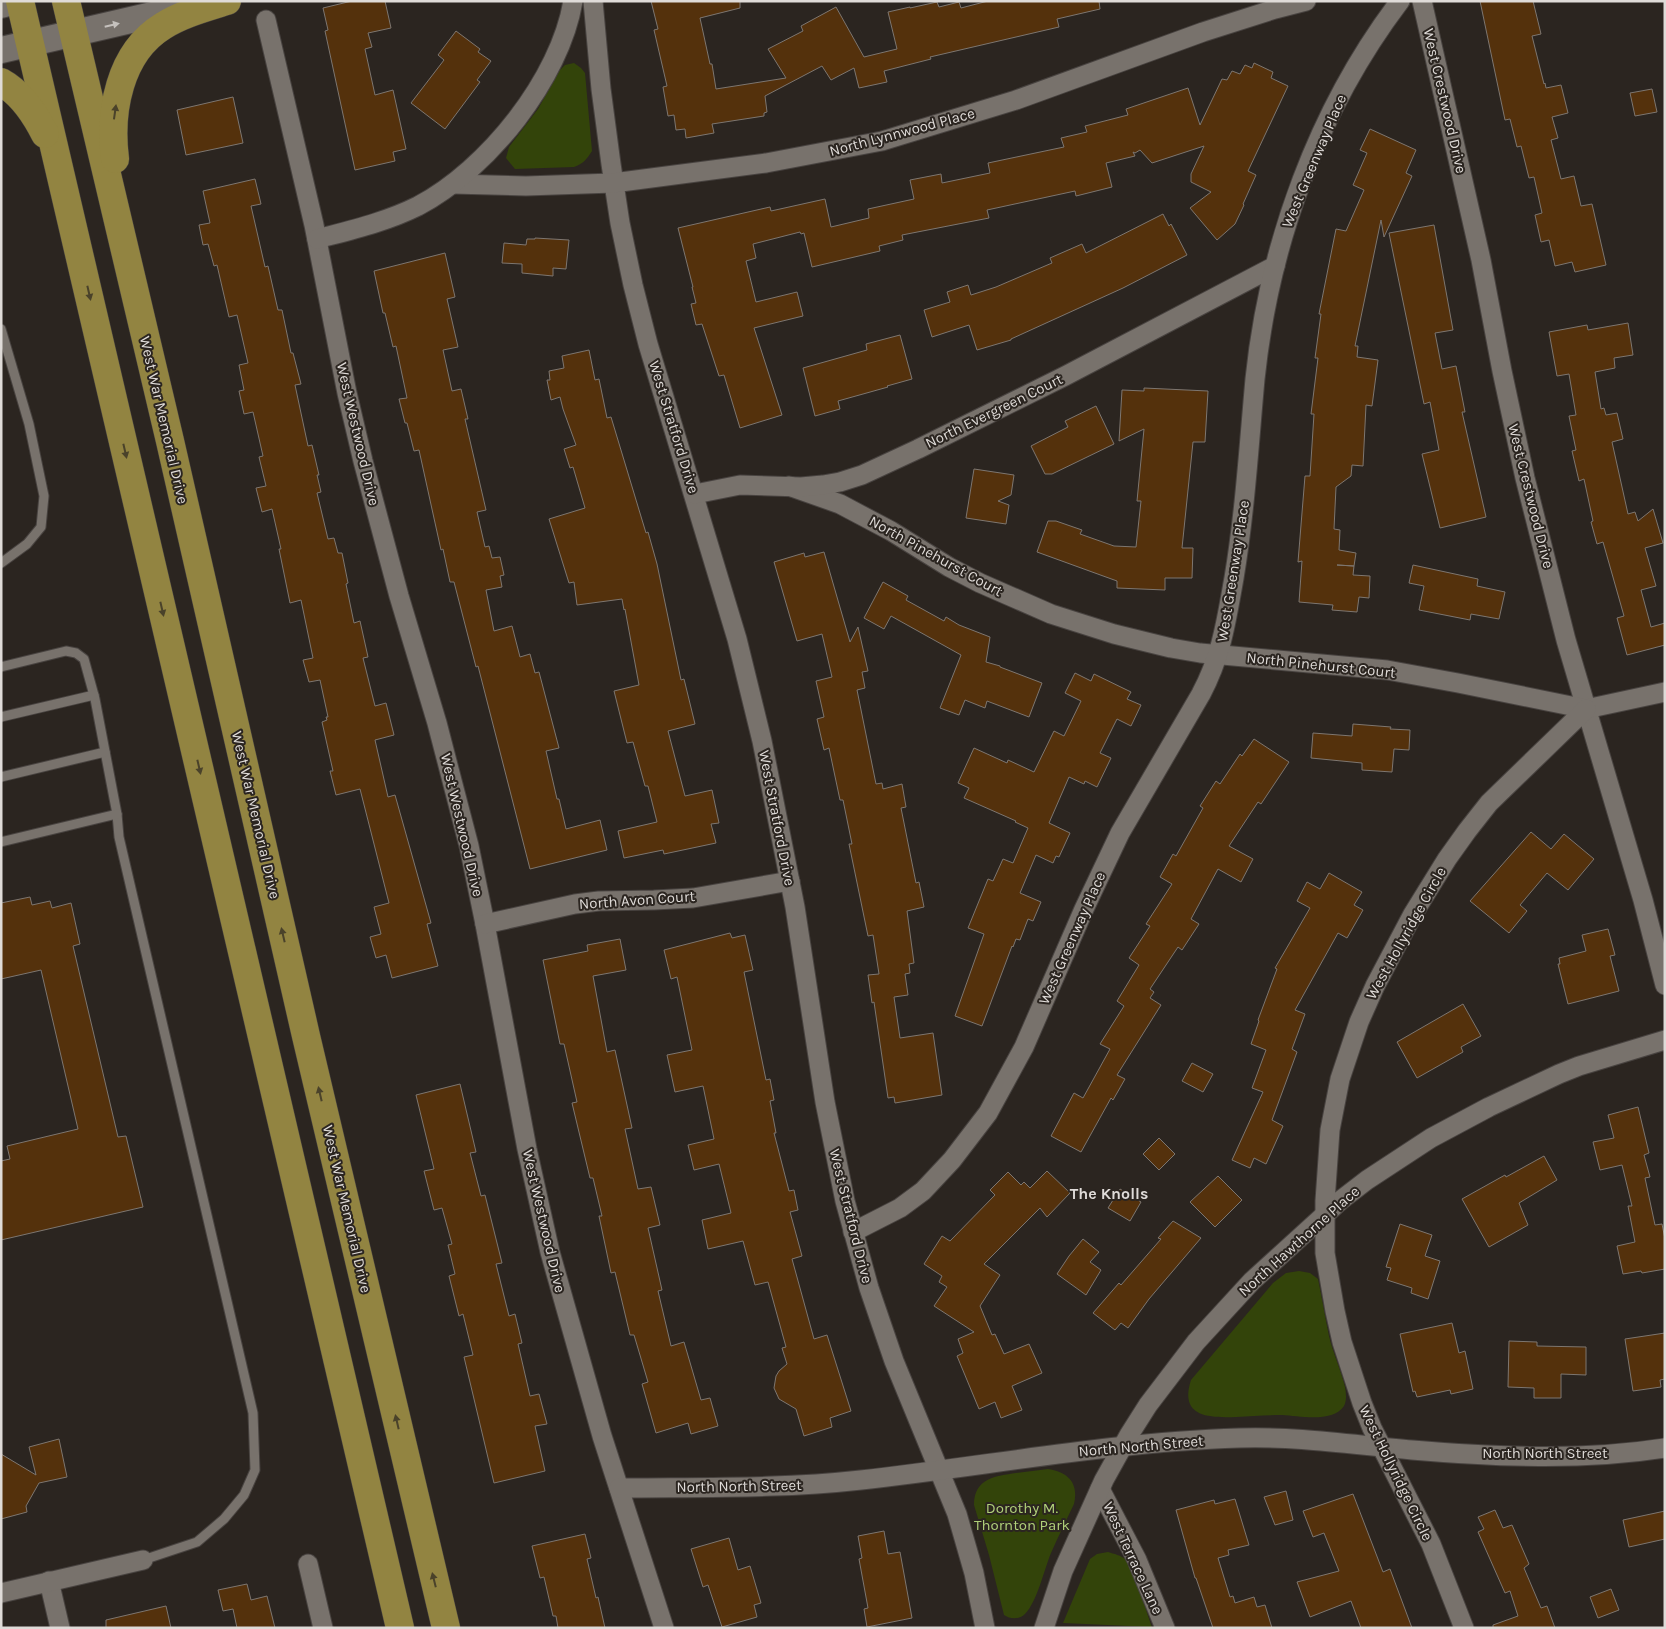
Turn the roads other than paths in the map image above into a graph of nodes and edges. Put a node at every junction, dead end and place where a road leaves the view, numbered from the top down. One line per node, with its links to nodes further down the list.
1 (18, 1): 10 (main road); 13 (highway)
2 (66, 1): 12 (highway, West War Memorial Drive)
3 (209, 1): 12 (main road, one-way to 3)
4 (227, 1): 22 (highway, one-way to 4)
5 (573, 1): 17 (street)
6 (593, 1): 16 (street, West Stratford Drive)
7 (1306, 1): 16 (street, North Lynnwood Place)
8 (1400, 1): 20 (street, West Greenway Place)
9 (1422, 1): 30 (street, West Crestwood Drive)
10 (1, 5)
11 (266, 20): 18 (street, West Westwood Drive)
12 (73, 34): 13 (main road); 22 (highway, West War Memorial Drive)
13 (30, 44): 14 (main road); 19 (highway)
14 (1, 50)
15 (1, 82): 19 (highway)
16 (614, 183): 17 (street, North Lynnwood Place); 24 (street, West Stratford Drive)
17 (453, 184): 18 (street)
18 (316, 239): 37 (street, West Westwood Drive)
19 (80, 253): 54 (highway, one-way to 54)
20 (1275, 266): 23 (street, North Evergreen Court); 26 (street, West Greenway Place)
21 (1, 329): 25 (lane)
22 (144, 333): 55 (highway, West War Memorial Drive, one-way to 22)
23 (789, 486): 24 (street, North Evergreen Court); 26 (street, North Pinehurst Court)
24 (694, 494): 36 (street, West Stratford Drive)
25 (1, 563)
26 (1219, 654): 30 (street, North Pinehurst Court); 41 (street, West Greenway Place)
27 (1, 667): 29 (lane)
28 (1665, 692): 30 (street)
29 (94, 696): 31 (lane); 32 (lane)
30 (1586, 709): 38 (street, West Crestwood Drive); 40 (street, West Hollyridge Circle)
31 (1, 717)
32 (105, 752): 33 (lane); 34 (lane)
33 (1, 777)
34 (117, 814): 35 (lane); 48 (lane)
35 (1, 842)
36 (790, 881): 37 (street, North Avon Court); 41 (street, West Stratford Drive)
37 (485, 924): 46 (street, West Westwood Drive)
38 (1665, 985)
39 (1665, 1040): 40 (street, North Hawthorne Place)
40 (1324, 1214): 42 (street, North Hawthorne Place); 43 (street, West Hollyridge Circle)
41 (853, 1232): 45 (street, West Stratford Drive)
42 (1122, 1446): 43 (street, North North Street); 45 (street, North North Street); 47 (street, North Hawthorne Place)
43 (1380, 1446): 44 (street, North North Street); 60 (street, West Hollyridge Circle)
44 (1665, 1448)
45 (939, 1470): 46 (street, North North Street); 57 (street, West Stratford Drive)
46 (619, 1488): 56 (street, West Westwood Drive)
47 (1100, 1489): 58 (street, North Hawthorne Place); 59 (street, West Terrace Lane)
48 (143, 1560): 50 (street)
49 (308, 1564): 53 (street)
50 (50, 1581): 51 (street); 52 (street)
51 (1, 1593)
52 (60, 1628)
53 (323, 1628)
54 (400, 1628)
55 (446, 1628)
56 (664, 1628)
57 (985, 1628)
58 (1044, 1628)
59 (1165, 1628)
60 (1464, 1628)

